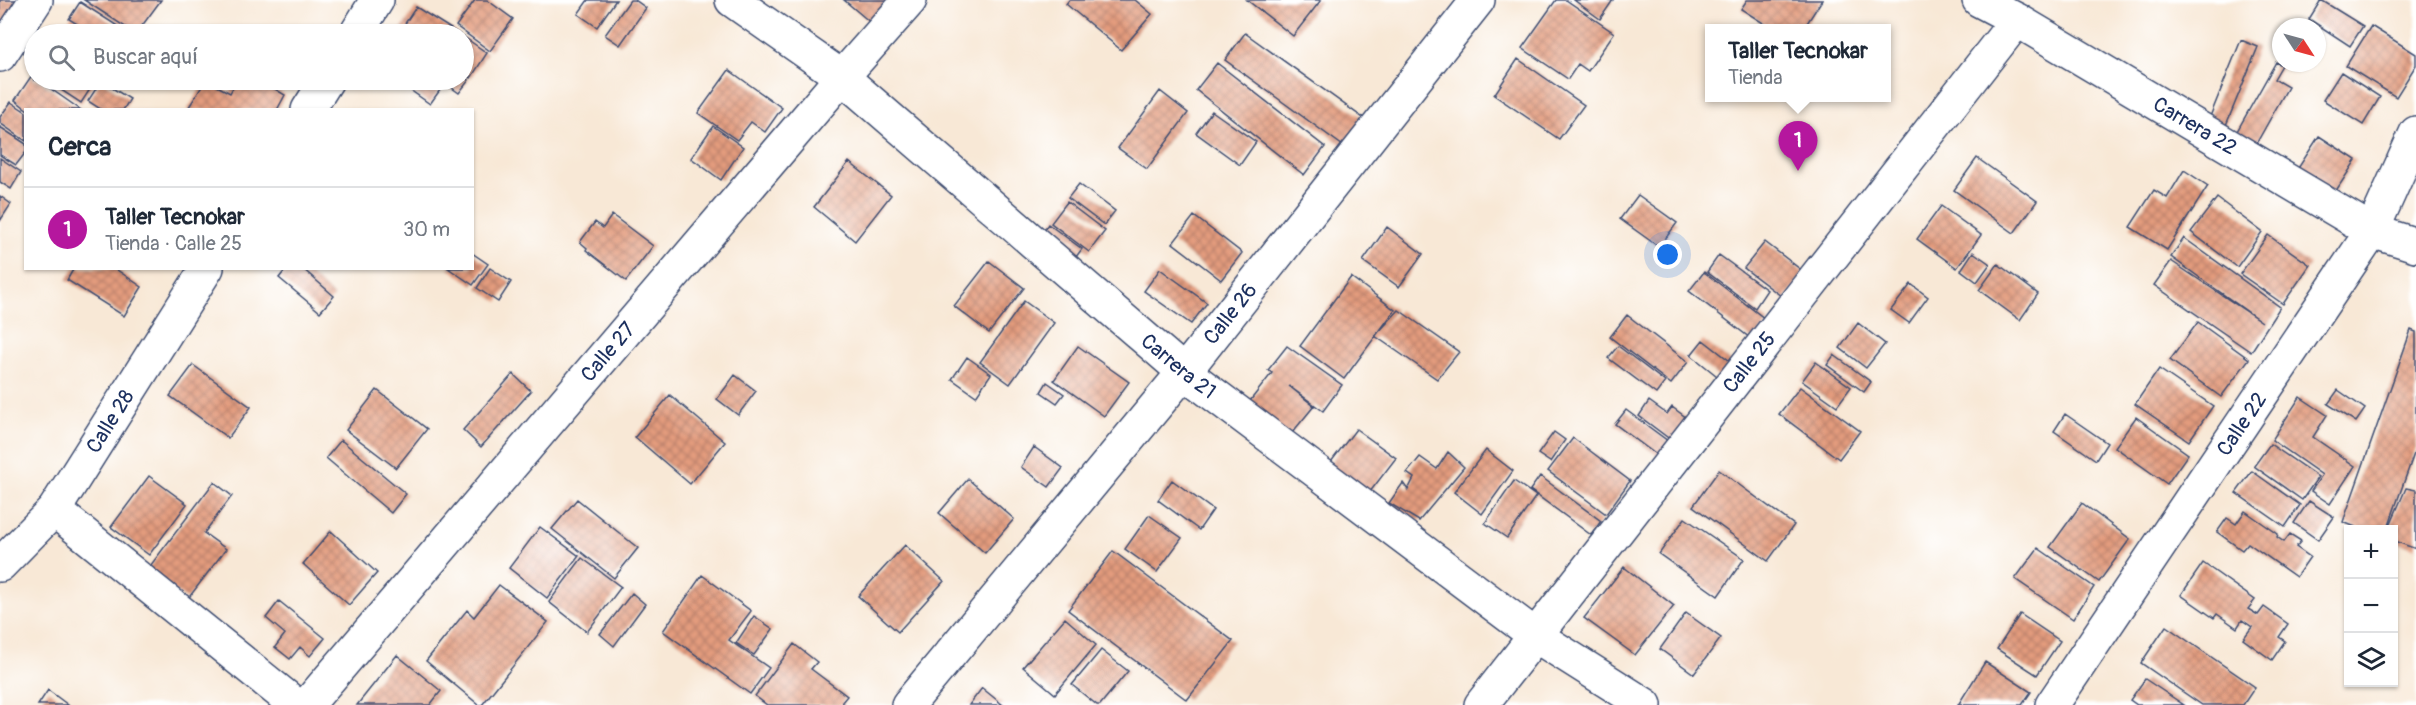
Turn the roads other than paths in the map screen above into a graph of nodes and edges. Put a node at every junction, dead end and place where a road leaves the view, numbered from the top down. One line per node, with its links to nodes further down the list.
1 (36, 0): 9 (street)
2 (378, 0): 8 (street)
3 (732, 0): 10 (street, Carrera 21)
4 (910, 0): 10 (street, Calle 27)
5 (1478, 0): 17 (street, Calle 26)
6 (1979, 0): 7 (street, Carrera 22)
7 (2017, 20): 14 (street, Carrera 22); 20 (street, Calle 25)
8 (362, 24)
9 (0, 55)
10 (842, 77): 17 (street, Carrera 21); 22 (street, Calle 27)
11 (321, 90): 12 (street)
12 (309, 108)
13 (2416, 133): 14 (street, Calle 22)
14 (2372, 231): 15 (street, Carrera 22); 26 (street, Calle 22)
15 (2416, 245)
16 (206, 270): 18 (street, Calle 28)
17 (1184, 372): 20 (street, Carrera 21); 23 (street, Calle 26)
18 (54, 510): 19 (street, Calle 28); 21 (street)
19 (0, 565)
20 (1536, 636): 24 (street, Calle 25); 25 (street, Carrera 21)
21 (296, 705)
22 (307, 705)
23 (908, 705)
24 (1481, 705)
25 (1645, 705)
26 (2052, 705)

